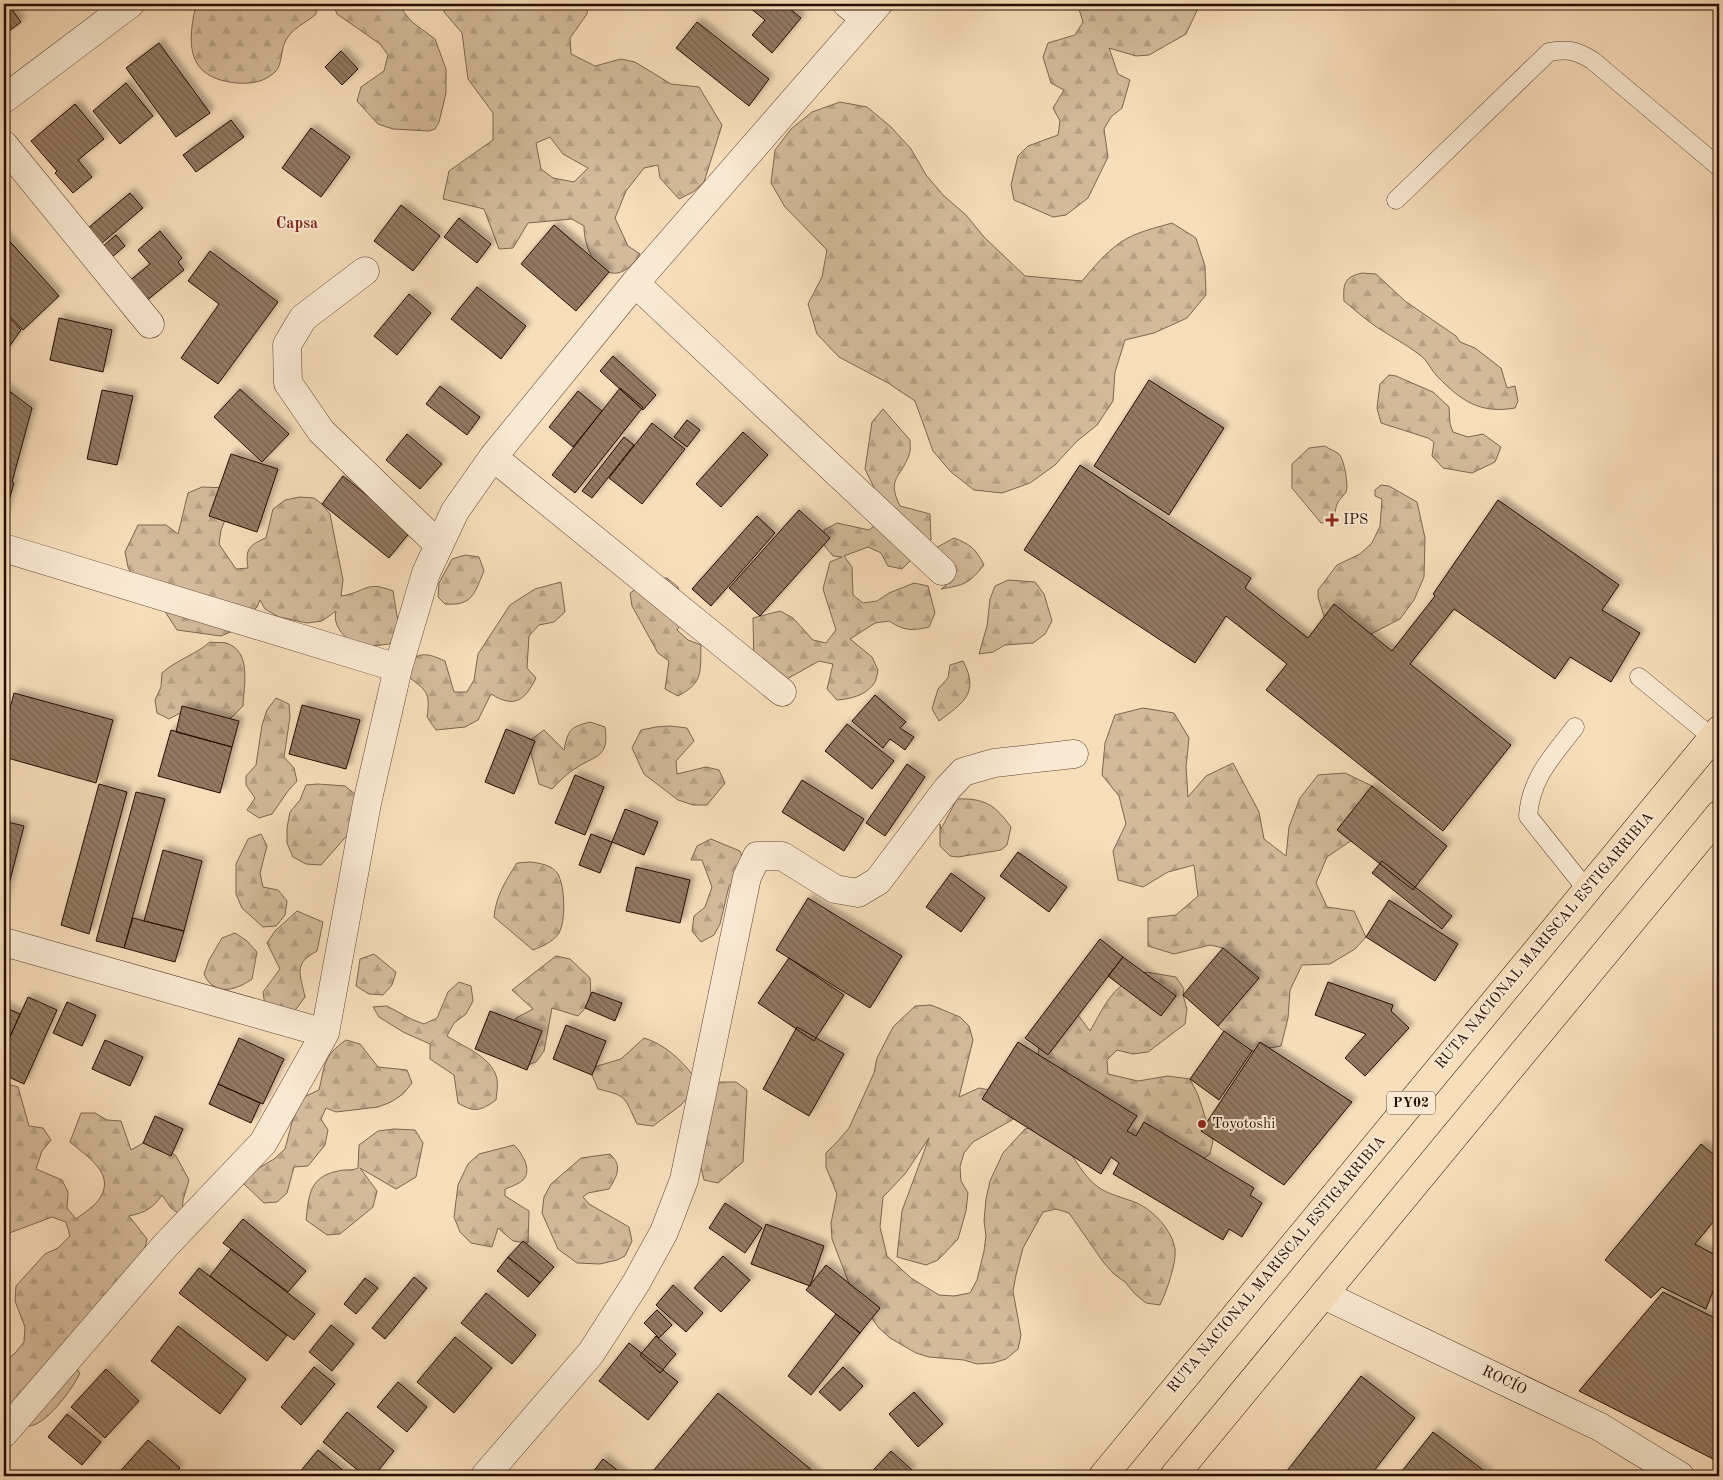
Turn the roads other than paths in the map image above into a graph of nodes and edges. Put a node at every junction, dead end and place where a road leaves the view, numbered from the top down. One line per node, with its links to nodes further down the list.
1 (130, 4): 3 (street)
2 (863, 9): 8 (street)
3 (4, 98)
4 (4, 145): 9 (street)
5 (1719, 167): 6 (lane)
6 (1396, 200)
7 (365, 271): 11 (street)
8 (635, 283): 10 (street); 13 (street)
9 (150, 324)
10 (492, 457): 11 (street); 16 (street)
11 (439, 545): 14 (street)
12 (4, 548): 14 (street)
13 (942, 571)
14 (398, 668): 23 (street)
15 (1639, 677): 18 (lane)
16 (782, 692)
17 (1575, 727): 21 (lane)
18 (1716, 734): 21 (highway, RUTA NACIONAL MARISCAL ESTIGARRIBIA / PY02)
19 (1074, 754): 26 (street)
20 (1719, 814): 24 (highway)
21 (1587, 890): 27 (highway, RUTA NACIONAL MARISCAL ESTIGARRIBIA / PY02)
22 (4, 942): 23 (street)
23 (325, 1033): 25 (street)
24 (1324, 1295): 28 (highway); 29 (street, ROCÍO)
25 (4, 1433)
26 (485, 1476)
27 (1103, 1476)
28 (1174, 1476)
29 (1680, 1476)

